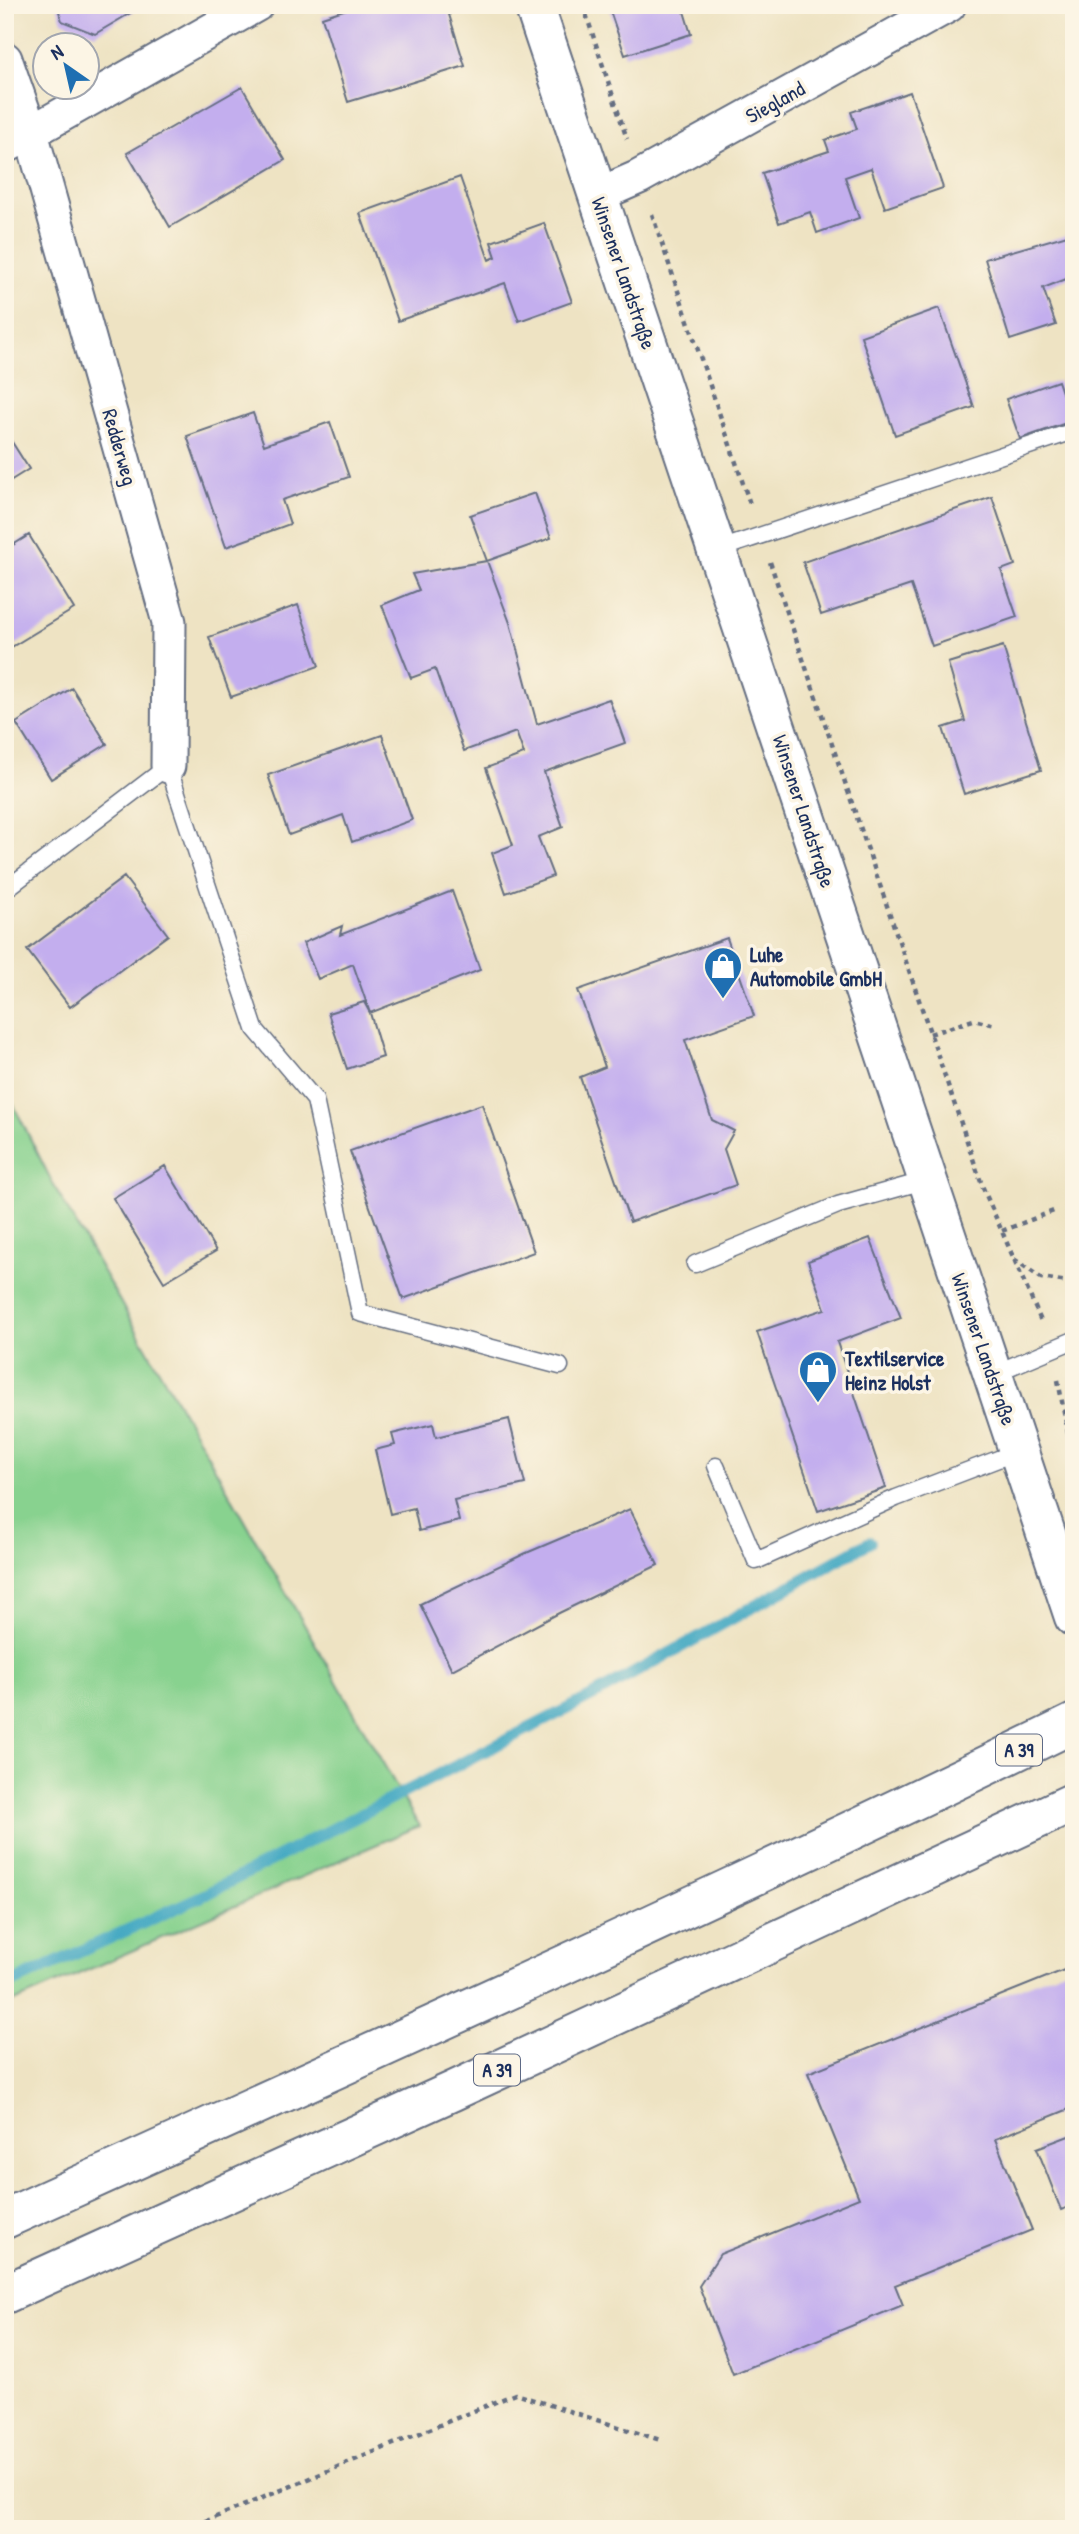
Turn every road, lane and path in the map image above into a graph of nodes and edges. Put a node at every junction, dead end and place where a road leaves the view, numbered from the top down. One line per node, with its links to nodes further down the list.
1 (256, 5): 6 (street)
2 (534, 5): 8 (main road, Winsener Landstraße)
3 (583, 5): 7 (path)
4 (949, 5): 7 (street, Siegland)
5 (5, 59): 6 (street, Redderweg)
6 (18, 140): 12 (street, Redderweg)
7 (639, 177): 8 (street, Siegland); 10 (path)
8 (598, 195): 11 (main road, Winsener Landstraße)
9 (1074, 431): 10 (lane)
10 (761, 536): 11 (lane); 15 (path)
11 (717, 550): 16 (main road, Winsener Landstraße)
12 (168, 766): 13 (lane); 24 (lane)
13 (5, 890)
14 (996, 1025): 15 (path)
15 (930, 1034): 18 (path)
16 (927, 1180): 20 (lane); 25 (main road, Winsener Landstraße)
17 (1056, 1210): 18 (path)
18 (1002, 1231): 19 (path)
19 (1014, 1258): 21 (path); 23 (path)
20 (695, 1264)
21 (1074, 1283)
22 (1074, 1340): 23 (lane)
23 (1053, 1349): 25 (lane); 27 (path)
24 (560, 1366)
25 (993, 1374): 26 (main road, Winsener Landstraße)
26 (1019, 1451): 28 (lane); 29 (main road, Winsener Landstraße)
27 (1074, 1465)
28 (716, 1466)
29 (1074, 1617)
30 (1074, 1723): 32 (main road, A 39)
31 (1074, 1802): 33 (main road, A 39)
32 (5, 2219)
33 (5, 2294)
34 (660, 2440): 35 (path)
35 (187, 2529)

